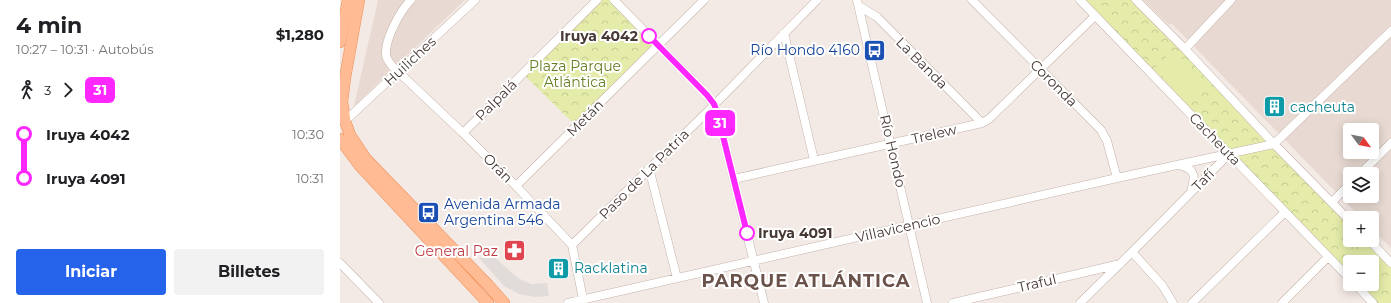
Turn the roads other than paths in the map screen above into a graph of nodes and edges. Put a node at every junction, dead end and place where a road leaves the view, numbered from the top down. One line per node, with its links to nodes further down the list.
1 (348, 0): 17 (main road)
2 (359, 0): 23 (main road)
3 (411, 0): 21 (street, Orán)
4 (475, 0): 21 (street, Huiliches)
5 (597, 0): 25 (street, Palpalá)
6 (614, 0): 18 (street)
7 (704, 0): 18 (street, Metán)
8 (817, 0): 16 (street, Paso de La Patria)
9 (972, 0): 20 (street, Coronda)
10 (1080, 0): 14 (street, Cacheuta)
11 (1136, 0): 19 (street)
12 (1231, 0): 19 (street)
13 (858, 3): 24 (street, La Banda); 27 (street, Río Hondo)
14 (1095, 16): 20 (street, Trelew); 30 (street, Cacheuta)
15 (1391, 31): 29 (street)
16 (784, 33): 22 (street, Paso de La Patria); 31 (street)
17 (340, 42)
18 (658, 46): 22 (street); 37 (street, Metán)
19 (1185, 49): 29 (street)
20 (1041, 69): 24 (street, Trelew); 35 (street, Coronda)
21 (399, 72): 23 (street, Huiliches); 25 (street, Orán)
22 (714, 104): 34 (street, Paso de La Patria); 36 (street)
23 (345, 121): 58 (main road)
24 (982, 123): 27 (street, Trelew)
25 (462, 133): 37 (street, Orán)
26 (340, 139): 57 (main road)
27 (890, 143): 31 (street, Trelew); 43 (street, Río Hondo)
28 (1391, 143): 33 (street)
29 (1274, 144): 30 (street); 40 (street)
30 (1229, 154): 32 (street, Villavicencio); 39 (street, Tafí); 41 (street, Cacheuta)
31 (814, 160): 36 (street, Trelew)
32 (1178, 165): 35 (street, Villavicencio); 39 (street)
33 (1367, 167)
34 (649, 168): 44 (street, Paso de La Patria); 53 (street)
35 (1117, 178): 43 (street, Villavicencio)
36 (734, 179): 48 (street)
37 (516, 186): 44 (street, Orán)
38 (1343, 191): 40 (street)
39 (1191, 193): 46 (street, Tafí)
40 (1332, 202): 42 (street)
41 (1285, 212): 47 (street, Cacheuta); 64 (street)
42 (1343, 214)
43 (910, 225): 48 (street, Villavicencio); 60 (street, Río Hondo)
44 (572, 245): 55 (street)
45 (1376, 247): 49 (street)
46 (1132, 252): 51 (street, Tafí); 63 (street)
47 (1328, 257): 52 (street, Cacheuta); 65 (street)
48 (753, 260): 53 (street, Villavicencio); 59 (street)
49 (1390, 260)
50 (340, 262): 56 (street)
51 (1121, 263): 61 (street, Traful); 62 (street, Tafí)
52 (1343, 272)
53 (677, 278): 55 (street, Villavicencio)
54 (1362, 291): 66 (street)
55 (575, 302)
56 (379, 303)
57 (488, 303)
58 (504, 303)
59 (764, 303)
60 (927, 303)
61 (953, 303)
62 (1080, 303)
63 (1173, 303)
64 (1192, 303)
65 (1282, 303)
66 (1373, 303)

